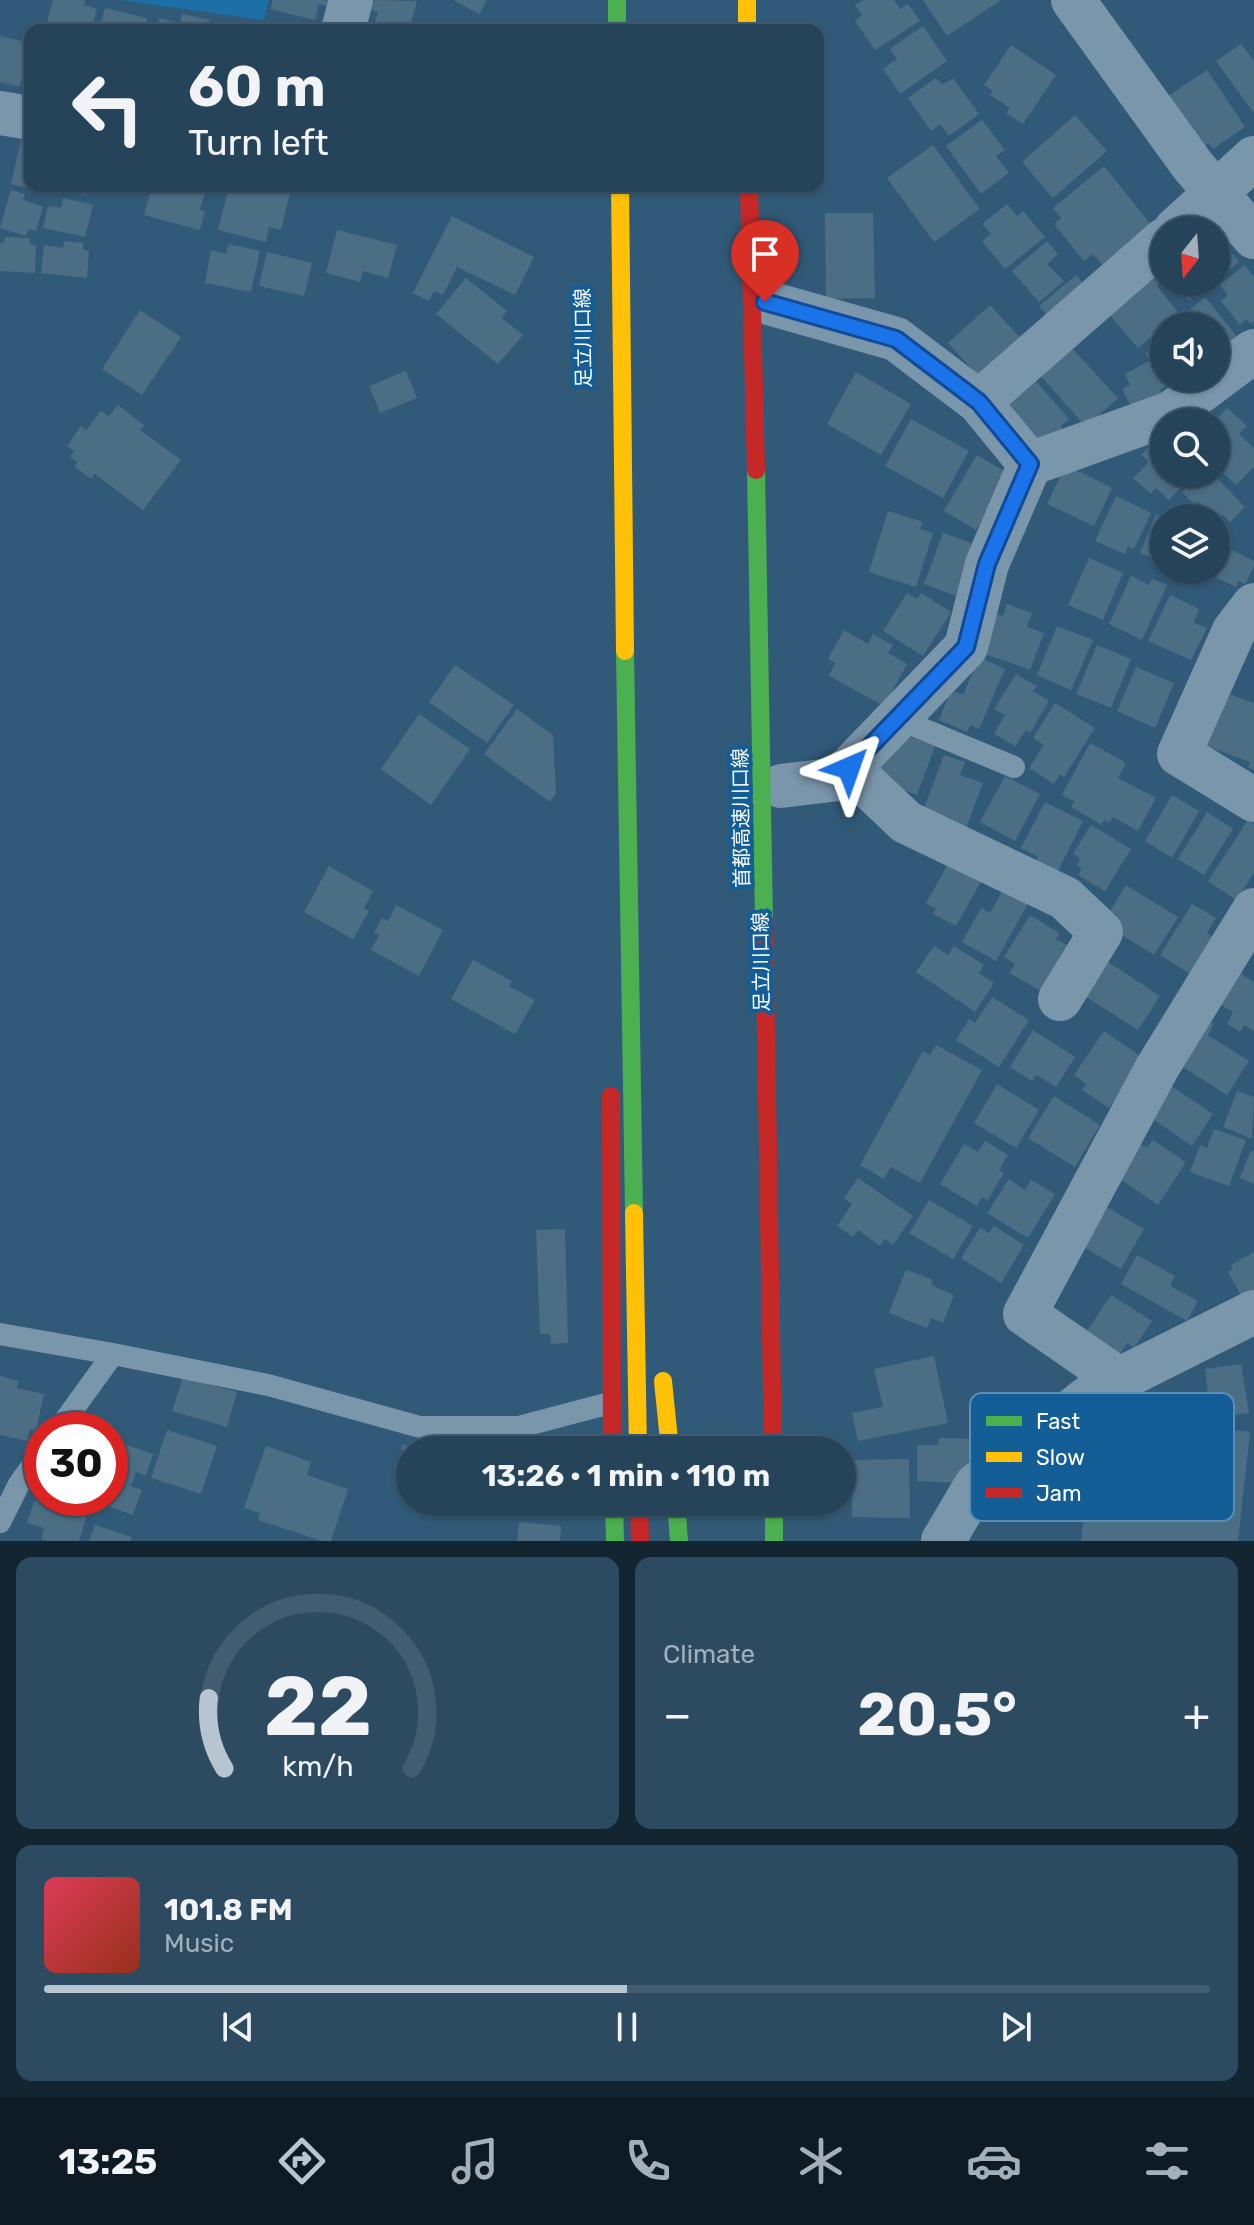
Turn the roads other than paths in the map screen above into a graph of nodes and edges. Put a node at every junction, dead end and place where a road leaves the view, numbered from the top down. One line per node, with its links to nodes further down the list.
1 (351, 0): 7 (street)
2 (601, 0): 8 (main road)
3 (617, 0): 9 (main road)
4 (747, 0): 10 (main road)
5 (761, 0): 11 (main road)
6 (1073, 0): 19 (street)
7 (345, 24)
8 (601, 24)
9 (617, 24)
10 (747, 24)
11 (761, 24)
12 (0, 113): 13 (street)
13 (24, 117)
14 (1254, 158): 19 (street)
15 (603, 192): 35 (main road, 足立川口線)
16 (620, 192): 39 (main road)
17 (749, 192): 52 (main road, 首都高速川口線)
18 (763, 192): 23 (main road)
19 (1218, 192): 20 (street); 21 (street)
20 (1191, 216)
21 (1254, 237)
22 (1150, 252): 25 (street)
23 (765, 302): 25 (street); 28 (main road)
24 (1254, 351): 26 (street)
25 (979, 402): 26 (street)
26 (1030, 464): 29 (street)
27 (1247, 626): 33 (street)
28 (778, 693)
29 (896, 718): 30 (lane); 31 (street)
30 (1014, 767)
31 (849, 768): 32 (street); 36 (street)
32 (781, 786)
33 (1254, 800)
34 (1254, 910): 45 (street)
35 (612, 956)
36 (1060, 999)
37 (784, 1022): 53 (main road, 足立川口線)
38 (612, 1084): 47 (main road)
39 (633, 1110): 40 (main road); 50 (main road)
40 (653, 1295)
41 (1248, 1329): 45 (street)
42 (0, 1334): 43 (lane)
43 (113, 1354): 47 (lane); 48 (lane)
44 (660, 1357): 51 (main road)
45 (1120, 1380): 46 (street)
46 (1094, 1393)
47 (610, 1403): 49 (main road)
48 (71, 1412)
49 (611, 1436)
50 (638, 1436)
51 (668, 1436)
52 (773, 1436)
53 (789, 1436)
54 (24, 1477): 61 (lane)
55 (970, 1495): 67 (street)
56 (614, 1516): 62 (main road)
57 (639, 1516): 63 (main road)
58 (677, 1516): 64 (main road)
59 (774, 1516): 65 (main road)
60 (790, 1516): 66 (main road)
61 (0, 1522)
62 (615, 1541)
63 (640, 1541)
64 (679, 1541)
65 (774, 1541)
66 (791, 1541)
67 (943, 1541)

